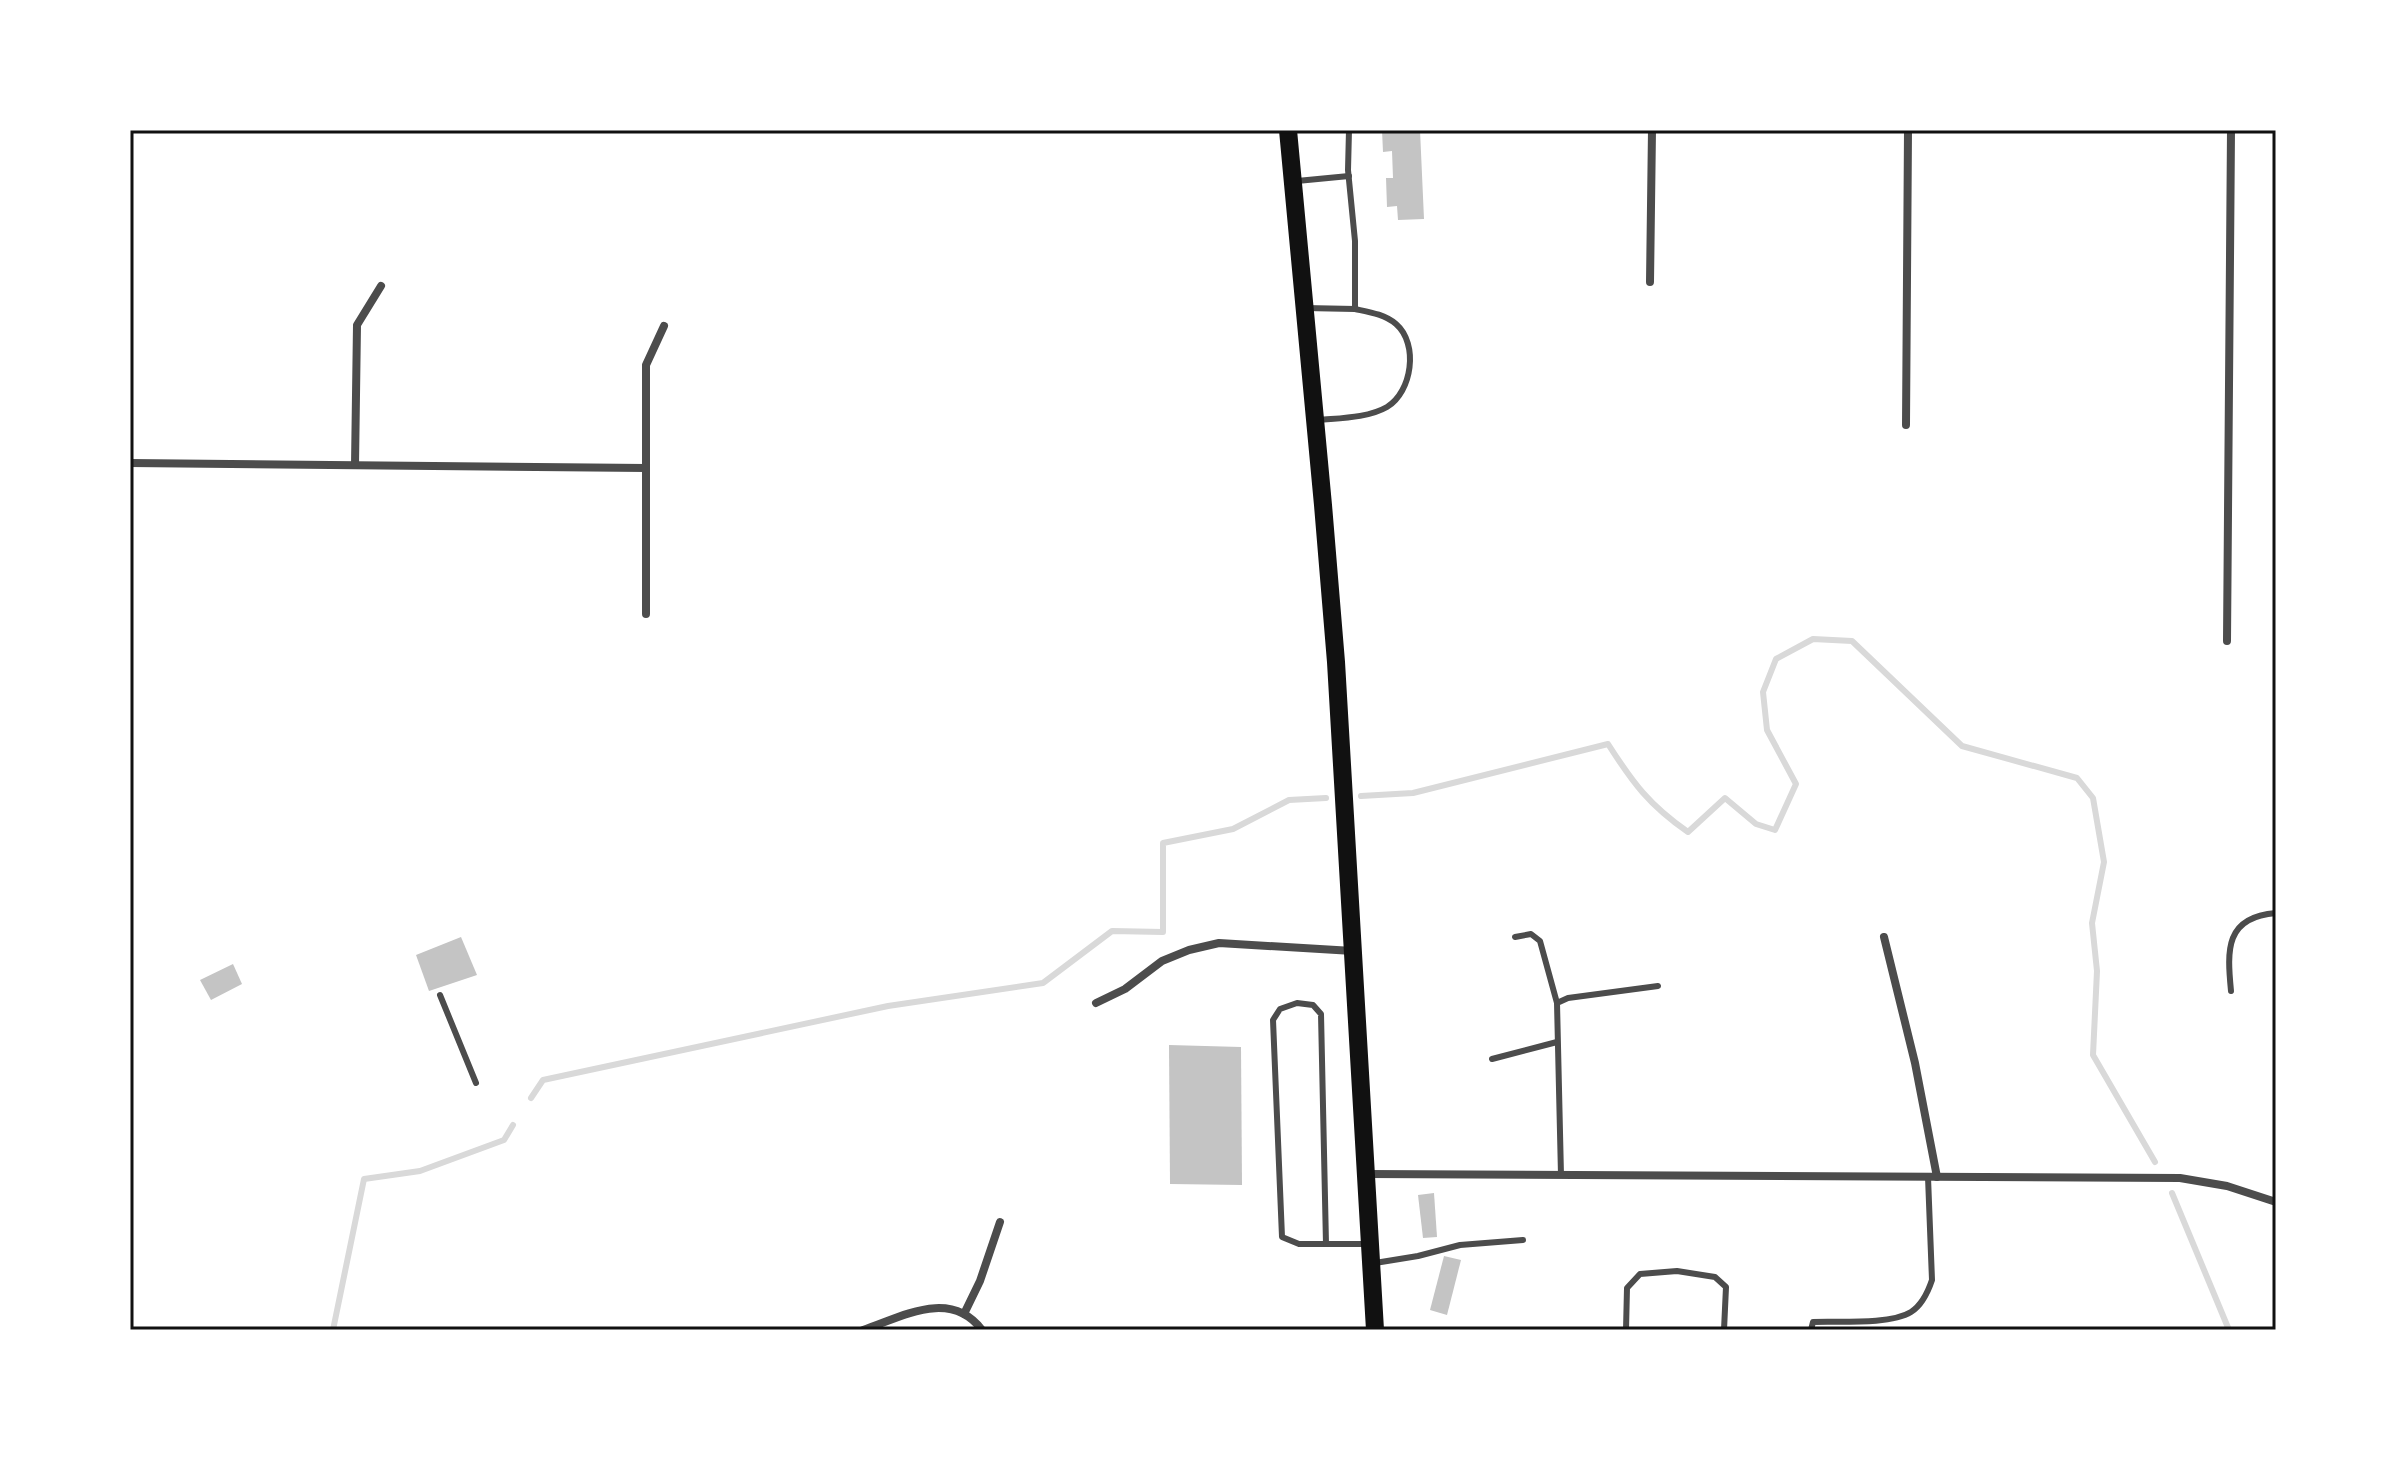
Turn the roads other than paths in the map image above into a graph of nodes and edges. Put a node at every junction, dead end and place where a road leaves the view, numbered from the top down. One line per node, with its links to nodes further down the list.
1 (1288, 130): 7 (main road)
2 (1349, 130): 6 (lane)
3 (1652, 130): 8 (street)
4 (1908, 130): 14 (street)
5 (2231, 130): 19 (street)
6 (1349, 176): 7 (lane); 11 (lane)
7 (1292, 181): 10 (main road)
8 (1650, 282)
9 (381, 286): 16 (street)
10 (1304, 308): 11 (lane); 13 (main road)
11 (1355, 309): 13 (lane)
12 (664, 326): 17 (street)
13 (1315, 420): 23 (main road)
14 (1906, 425)
15 (130, 463): 16 (street)
16 (355, 465): 17 (street)
17 (646, 468): 18 (street)
18 (646, 614)
19 (2227, 641)
20 (2276, 913): 25 (lane)
21 (1515, 937): 28 (lane)
22 (1884, 937): 34 (street)
23 (1354, 951): 27 (street); 32 (main road)
24 (1658, 986): 28 (lane)
25 (2231, 991)
26 (440, 995): 31 (lane)
27 (1096, 1003)
28 (1557, 1003): 29 (lane)
29 (1557, 1042): 30 (lane); 33 (lane)
30 (1492, 1059)
31 (476, 1083)
32 (1367, 1174): 33 (street); 39 (main road)
33 (1561, 1175): 34 (street)
34 (1933, 1177): 35 (street); 46 (lane)
35 (2276, 1202)
36 (1000, 1222): 40 (street)
37 (1523, 1240): 39 (lane)
38 (1326, 1244): 38 (lane); 39 (lane)
39 (1371, 1254): 43 (main road)
40 (964, 1314): 41 (street); 42 (street)
41 (863, 1330)
42 (982, 1330)
43 (1375, 1330)
44 (1626, 1330): 45 (lane)
45 (1724, 1330)
46 (1811, 1330)

